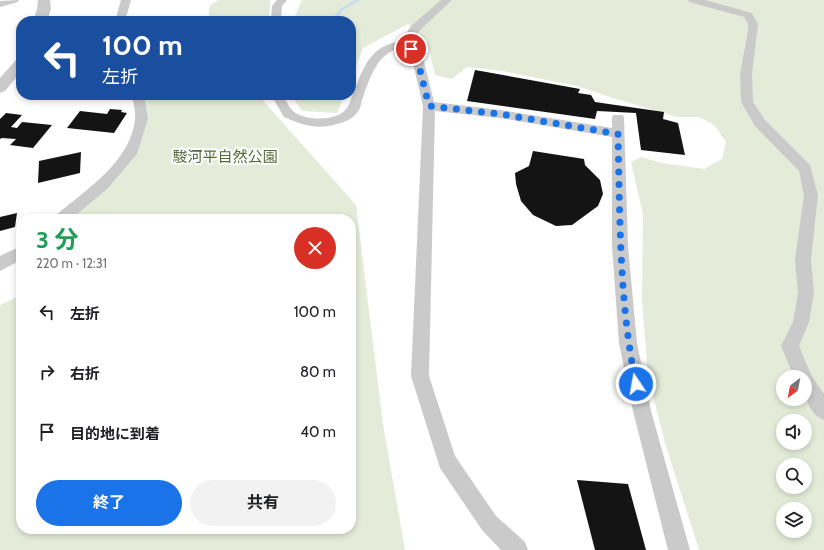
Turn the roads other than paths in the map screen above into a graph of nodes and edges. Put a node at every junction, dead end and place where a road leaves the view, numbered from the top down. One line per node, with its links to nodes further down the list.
1 (14, 0): 7 (street)
2 (44, 0): 8 (street)
3 (126, 0): 9 (street)
4 (282, 0): 10 (street)
5 (447, 0): 11 (street)
6 (692, 0): 20 (street)
7 (0, 4)
8 (42, 16)
9 (121, 16)
10 (276, 16)
11 (406, 44): 15 (street); 16 (street)
12 (16, 69): 13 (street)
13 (0, 88)
14 (139, 100): 17 (street)
15 (280, 100)
16 (429, 106): 23 (street); 24 (street)
17 (67, 214)
18 (16, 255): 19 (street)
19 (0, 264)
20 (800, 370)
21 (812, 392): 22 (street)
22 (824, 411)
23 (517, 550)
24 (679, 550)

